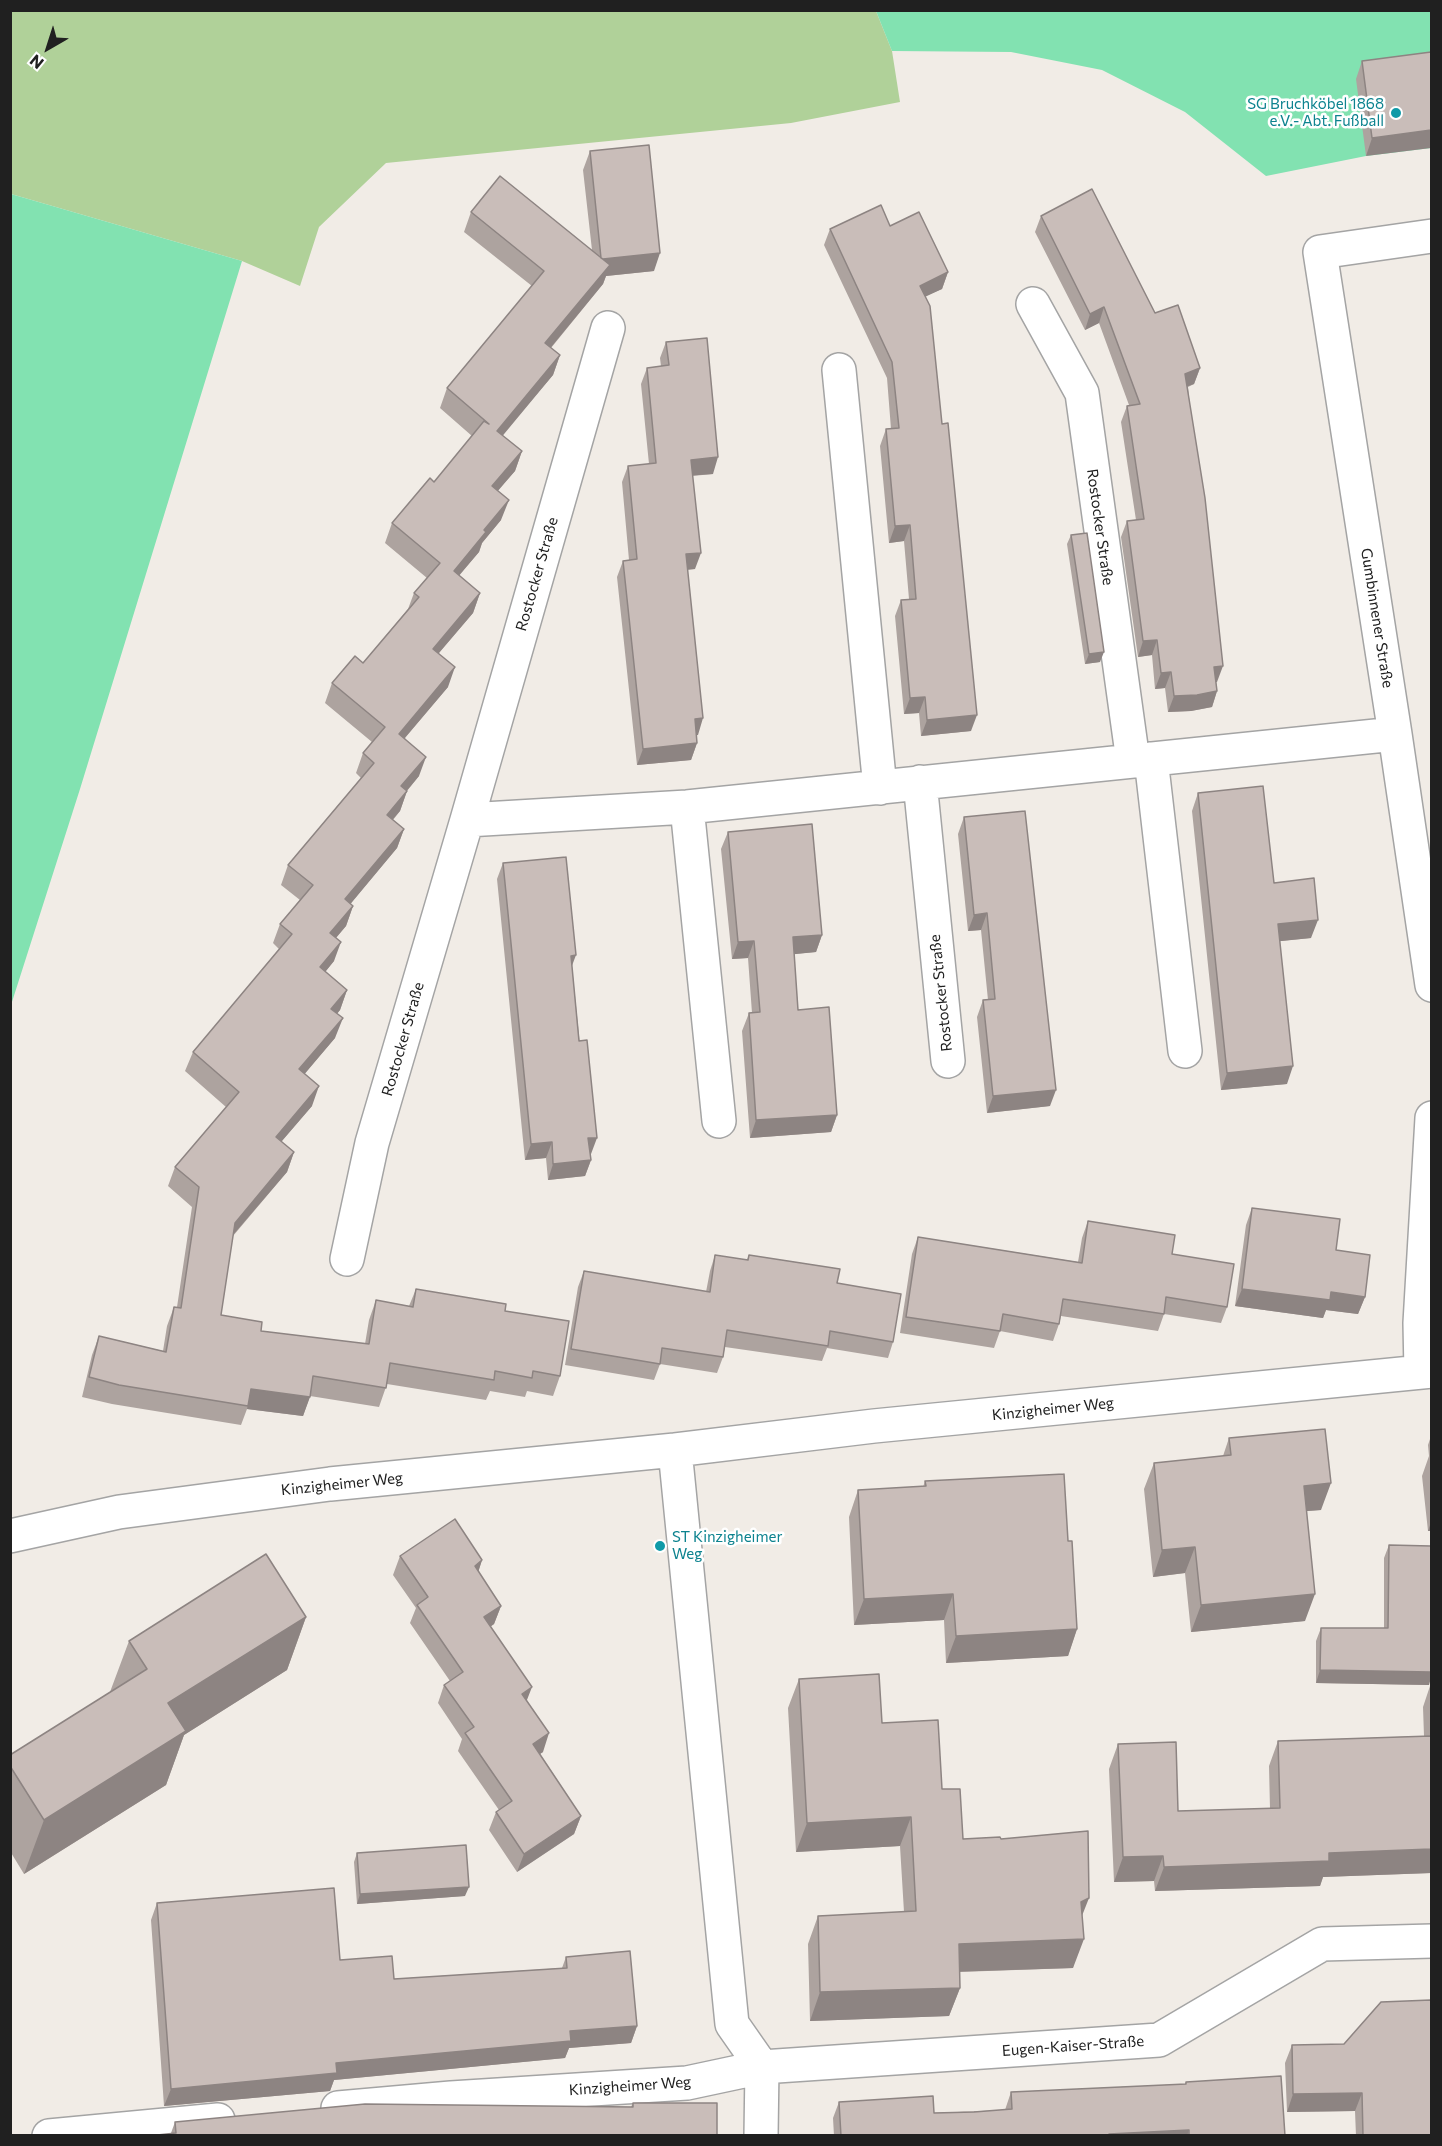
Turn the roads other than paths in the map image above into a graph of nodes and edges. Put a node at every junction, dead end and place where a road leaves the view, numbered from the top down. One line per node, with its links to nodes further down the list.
1 (1431, 236): 5 (street, Gumbinnener Straße)
2 (1033, 304): 6 (street, Rostocker Straße)
3 (608, 328): 10 (street, Rostocker Straße)
4 (839, 370): 8 (street)
5 (1395, 734): 6 (street); 11 (street, Gumbinnener Straße)
6 (1142, 760): 7 (street); 12 (street, Rostocker Straße)
7 (920, 782): 8 (street); 13 (street, Rostocker Straße)
8 (880, 788): 9 (street)
9 (687, 807): 10 (street); 15 (street)
10 (467, 820): 16 (street, Rostocker Straße)
11 (1431, 985)
12 (1185, 1051)
13 (948, 1061)
14 (1431, 1118): 17 (street)
15 (719, 1121)
16 (347, 1259)
17 (1426, 1371): 18 (street, Kinzigheimer Weg)
18 (675, 1450): 19 (street, Kinzigheimer Weg); 21 (street)
19 (10, 1536)
20 (1431, 1941): 21 (street, Eugen-Kaiser-Straße)
21 (762, 2067): 22 (street, Kinzigheimer Weg); 25 (street)
22 (309, 2111)
23 (250, 2117): 24 (street)
24 (49, 2136)
25 (760, 2136)

